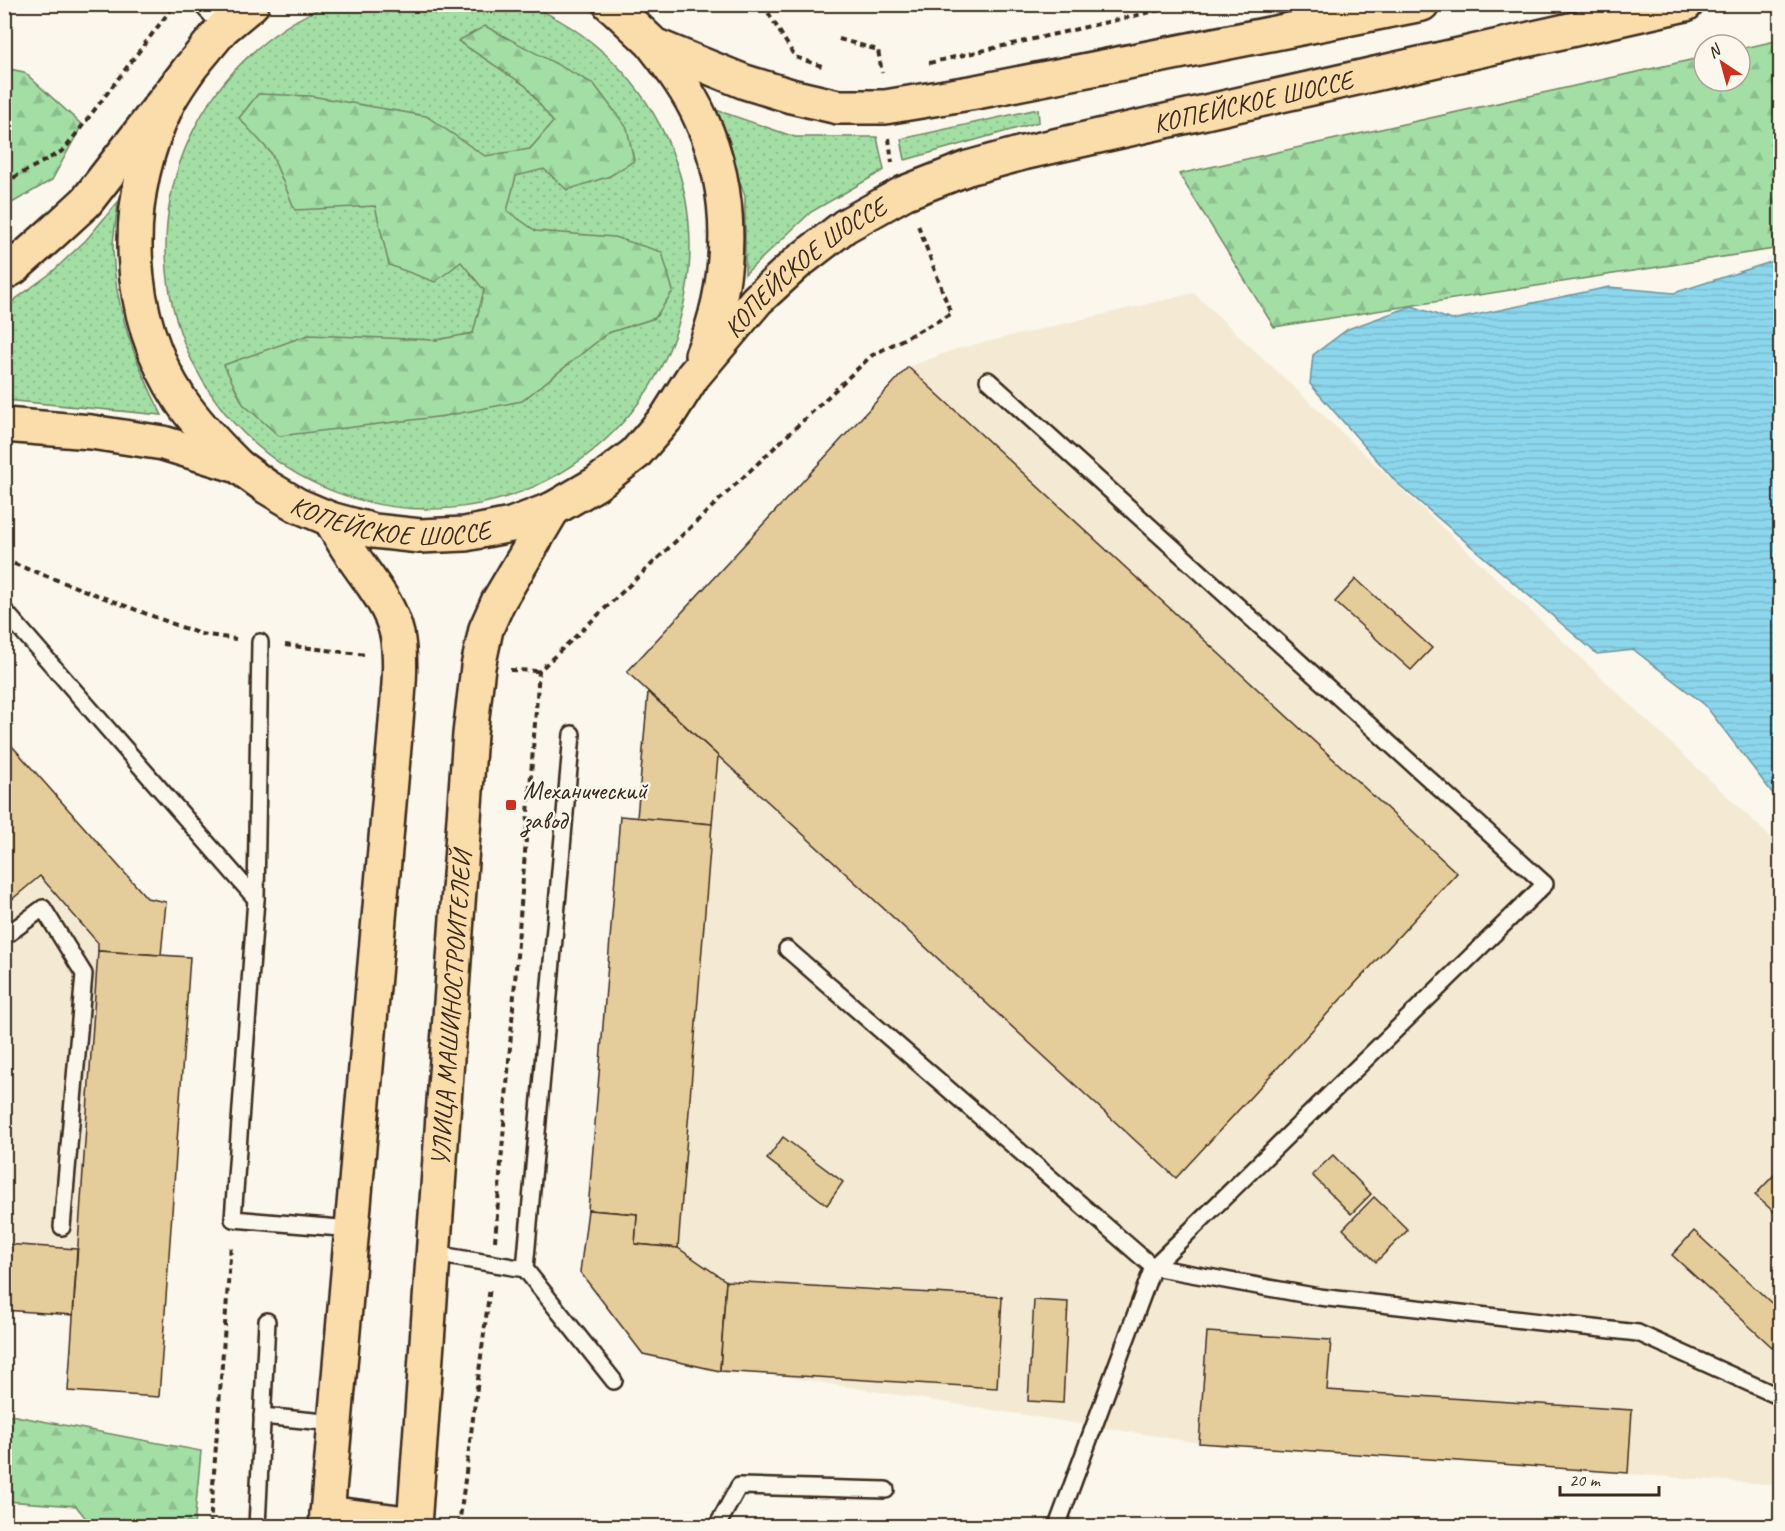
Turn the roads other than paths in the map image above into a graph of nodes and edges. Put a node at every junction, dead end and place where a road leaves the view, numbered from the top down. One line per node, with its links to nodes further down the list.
1 (201, 4): 6 (lane)
2 (252, 4): 6 (main road)
3 (609, 4): 7 (main road)
4 (1422, 4): 7 (main road)
5 (1686, 4): 10 (main road, КОПЕЙСКОЕ ШОССЕ)
6 (224, 28): 8 (main road)
7 (654, 45): 10 (main road)
8 (190, 68): 9 (main road); 13 (main road)
9 (4, 273)
10 (693, 376): 14 (main road, КОПЕЙСКОЕ ШОССЕ)
11 (988, 380): 25 (lane)
12 (4, 425): 13 (main road, КОПЕЙСКОЕ ШОССЕ)
13 (238, 466): 15 (main road, КОПЕЙСКОЕ ШОССЕ)
14 (554, 509): 15 (main road, КОПЕЙСКОЕ ШОССЕ); 24 (main road, УЛИЦА МАШИНОСТРОИТЕЛЕЙ)
15 (330, 519): 23 (main road)
16 (4, 610): 19 (lane)
17 (260, 642): 19 (lane)
18 (572, 734): 26 (lane)
19 (256, 899): 23 (lane)
20 (4, 937): 22 (lane)
21 (787, 949): 25 (lane)
22 (62, 1227)
23 (352, 1229): 31 (main road)
24 (434, 1254): 26 (lane); 34 (main road, УЛИЦА МАШИНОСТРОИТЕЛЕЙ)
25 (1153, 1267): 29 (lane); 37 (lane)
26 (525, 1269): 28 (lane)
27 (267, 1321): 30 (lane)
28 (614, 1381)
29 (1780, 1397)
30 (262, 1416): 31 (lane); 35 (lane)
31 (335, 1424): 33 (main road)
32 (886, 1490): 36 (lane)
33 (326, 1520): 34 (main road)
34 (417, 1526)
35 (257, 1527)
36 (717, 1527)
37 (1057, 1527)

